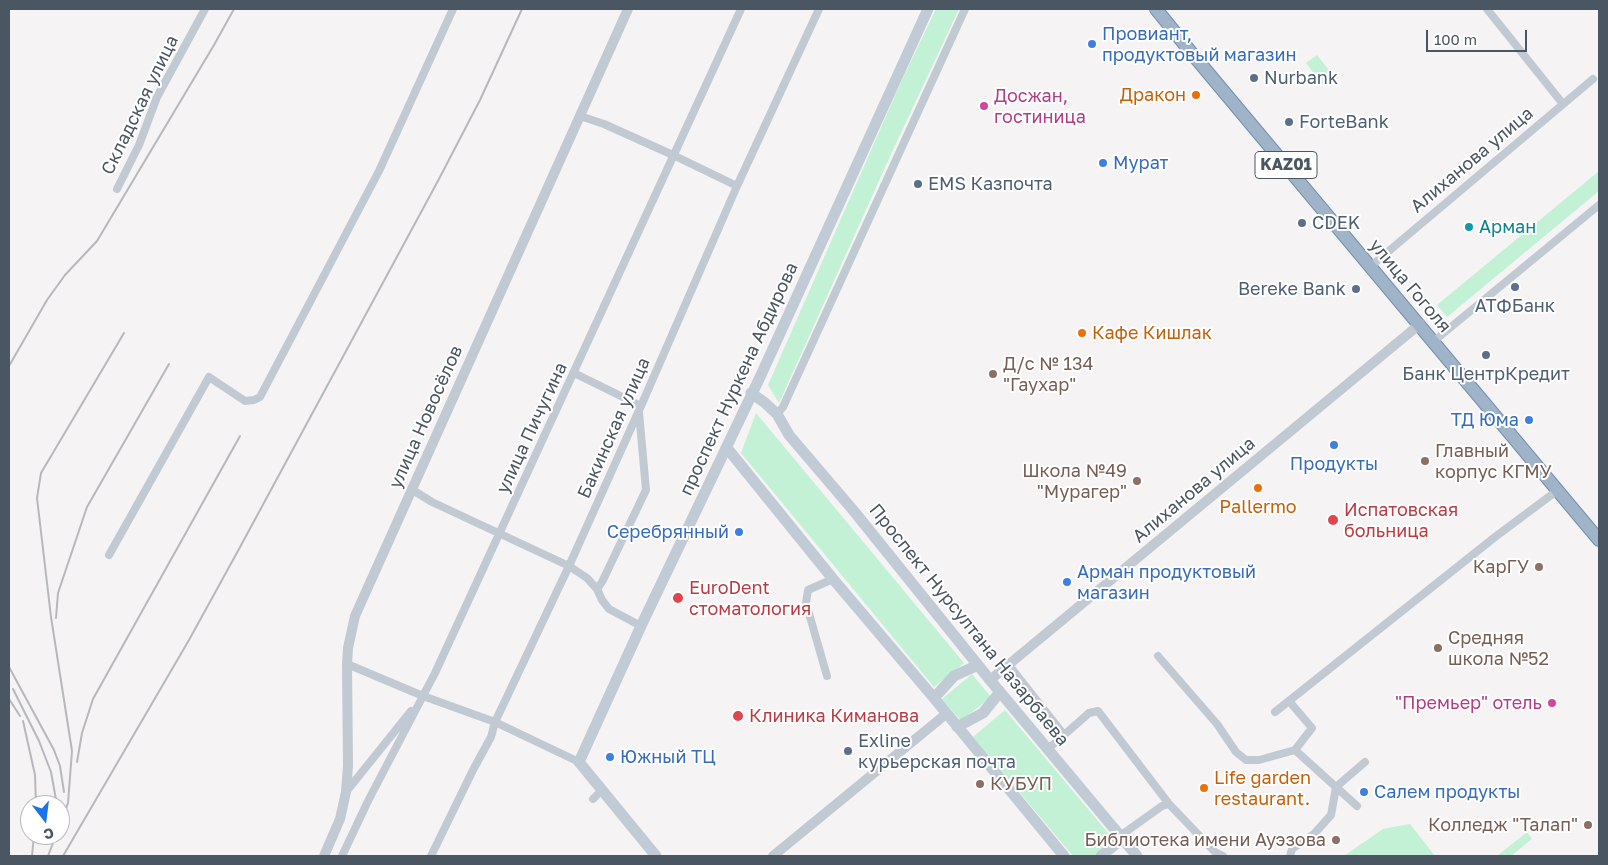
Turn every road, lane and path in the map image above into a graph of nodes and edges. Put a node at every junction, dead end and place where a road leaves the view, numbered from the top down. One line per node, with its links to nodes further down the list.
1 (205, 9): 15 (street, Складская улица)
2 (453, 9): 29 (street)
3 (628, 9): 12 (street, улица Новосёлов)
4 (741, 9): 13 (street, улица Пичугина)
5 (818, 9): 14 (street, Бакинская улица)
6 (928, 9): 21 (main road, проспект Нуркена Абдирова)
7 (964, 9): 23 (street)
8 (1156, 9): 17 (highway, улица Гоголя / KАZ01)
9 (1487, 9): 11 (street)
10 (1593, 79): 11 (street, Алиханова улица)
11 (1563, 104): 17 (street, Алиханова улица)
12 (580, 116): 13 (street); 25 (street, улица Новосёлов)
13 (673, 155): 14 (street); 20 (street, улица Пичугина)
14 (737, 186): 22 (street, Бакинская улица)
15 (116, 189)
16 (1599, 205): 19 (street)
17 (1371, 266): 18 (highway, улица Гоголя / KАZ01)
18 (1420, 324): 19 (highway, улица Гоголя / KАZ01); 36 (street, Алиханова улица)
19 (1434, 341): 26 (highway, улица Гоголя / KАZ01)
20 (574, 373): 22 (street); 27 (street, улица Пичугина)
21 (751, 393): 23 (main road, Проспект Нурсултана Назарбаева); 24 (main road, проспект Нуркена Абдирова)
22 (640, 408): 30 (street, Бакинская улица); 32 (street)
23 (777, 414): 37 (main road, Проспект Нурсултана Назарбаева)
24 (727, 448): 31 (main road); 33 (main road, проспект Нуркена Абдирова)
25 (411, 489): 27 (street); 35 (street, улица Новосёлов)
26 (1558, 490): 28 (highway, улица Гоголя / KАZ01); 43 (street)
27 (500, 534): 30 (street); 41 (street, улица Пичугина)
28 (1599, 540)
29 (109, 554)
30 (569, 566): 32 (street); 46 (street, Бакинская улица)
31 (833, 579): 38 (street); 42 (main road)
32 (597, 589): 33 (street)
33 (641, 626): 51 (main road, проспект Нуркена Абдирова)
34 (1158, 656): 50 (street)
35 (347, 664): 41 (street); 55 (street, улица Новосёлов)
36 (1008, 664): 39 (street, Алиханова улица); 48 (street)
37 (978, 665): 39 (main road, Проспект Нурсултана Назарбаева); 42 (main road)
38 (827, 676)
39 (990, 680): 40 (main road, Проспект Нурсултана Назарбаева)
40 (1000, 692): 47 (main road); 49 (main road, Проспект Нурсултана Назарбаева)
41 (423, 696): 46 (street); 55 (street); 61 (street, улица Пичугина)
42 (934, 698): 45 (main road)
43 (1289, 701): 44 (street); 50 (street)
44 (1275, 712)
45 (946, 714): 47 (main road); 64 (street)
46 (495, 722): 51 (street); 62 (street, Бакинская улица)
47 (957, 727): 65 (main road)
48 (1064, 735): 49 (street); 57 (street)
49 (1048, 749): 59 (main road, Проспект Нурсултана Назарбаева)
50 (1294, 750): 53 (street)
51 (579, 762): 54 (main road)
52 (1365, 762): 53 (street)
53 (1336, 787): 58 (street); 69 (street)
54 (602, 790): 56 (street); 63 (main road)
55 (346, 792): 60 (street, улица Новосёлов)
56 (593, 799)
57 (1169, 804): 59 (street); 68 (street)
58 (1357, 806)
59 (1121, 838): 66 (main road); 67 (main road, Проспект Нурсултана Назарбаева)
60 (324, 856)
61 (342, 856)
62 (431, 856)
63 (656, 856)
64 (773, 856)
65 (1064, 856)
66 (1101, 856)
67 (1137, 856)
68 (1224, 856)
69 (1290, 856)

